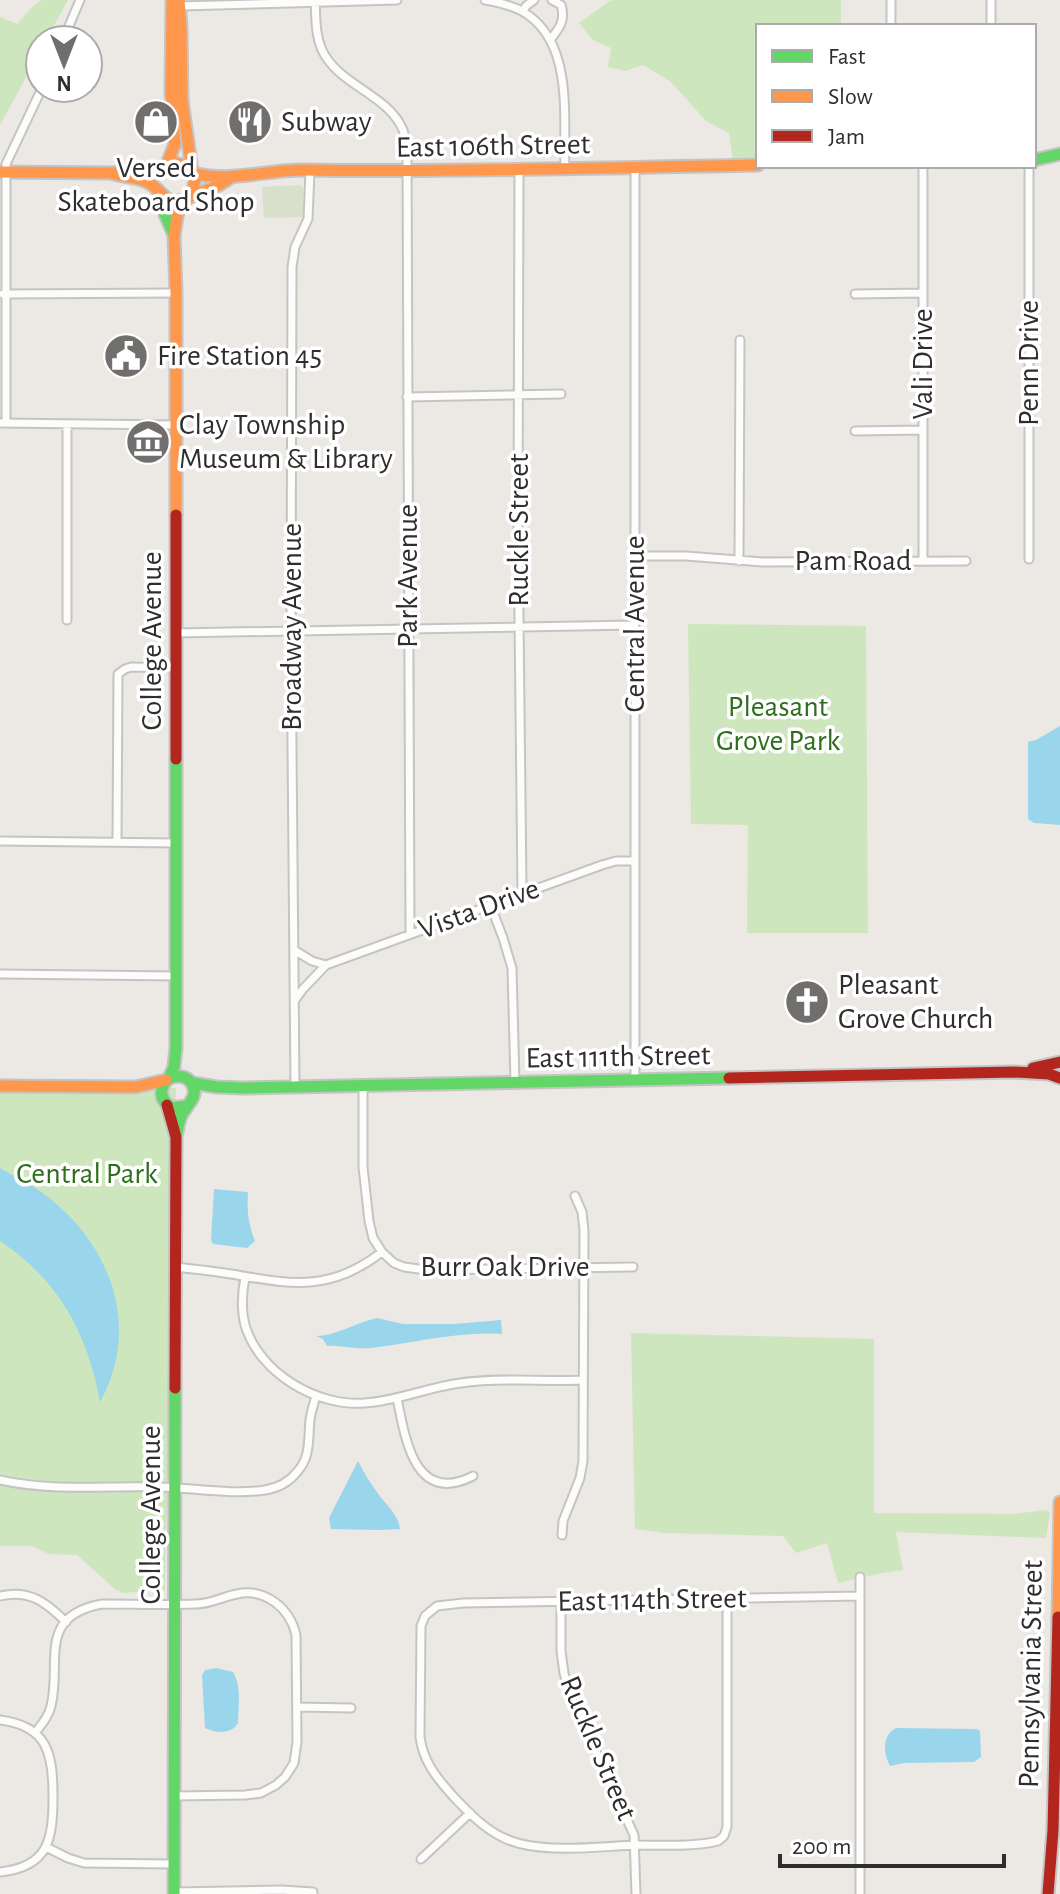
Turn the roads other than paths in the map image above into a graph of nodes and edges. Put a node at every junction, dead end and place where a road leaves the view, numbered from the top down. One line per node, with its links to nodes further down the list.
1 (80, 0): 11 (street)
2 (397, 0): 8 (street)
3 (485, 0): 10 (street)
4 (534, 0): 10 (street)
5 (552, 0): 14 (street)
6 (891, 0): 12 (street)
7 (991, 0): 13 (street)
8 (315, 1): 9 (street); 27 (street, Park Avenue)
9 (176, 3): 21 (main road); 30 (main road)
10 (523, 11): 14 (street)
11 (70, 24)
12 (891, 24)
13 (991, 24)
14 (550, 40): 24 (street)
15 (34, 104): 29 (street)
16 (1060, 154): 17 (main road)
17 (1036, 160)
18 (1036, 160): 19 (main road)
19 (1060, 163)
20 (756, 165): 22 (main road, East 106th Street)
21 (165, 166): 30 (main road); 31 (main road); 33 (main road)
22 (635, 167): 24 (main road, East 106th Street); 49 (street, Central Avenue)
23 (519, 168): 24 (main road, East 106th Street); 27 (main road, East 106th Street); 42 (street, Ruckle Street)
24 (565, 168)
25 (923, 168): 37 (street, Vali Drive)
26 (1029, 168): 50 (street, Penn Drive)
27 (406, 170): 28 (main road, East 106th Street); 43 (street, Park Avenue)
28 (310, 171): 32 (main road, East 106th Street); 58 (street, Broadway Avenue)
29 (3, 172): 31 (main road); 38 (street)
30 (192, 172): 32 (main road, East 106th Street); 34 (main road)
31 (113, 173): 33 (main road)
32 (230, 178): 34 (main road, East 106th Street)
33 (160, 192): 34 (main road); 35 (main road, College Avenue)
34 (188, 198): 35 (main road, College Avenue)
35 (174, 235): 36 (main road, College Avenue)
36 (176, 293): 38 (street); 46 (main road, College Avenue)
37 (922, 293): 39 (street); 47 (street, Vali Drive)
38 (2, 294): 44 (street)
39 (855, 294)
40 (740, 340): 51 (street)
41 (561, 394): 42 (street)
42 (519, 395): 43 (street); 56 (street, Ruckle Street)
43 (407, 397): 57 (street, Park Avenue)
44 (3, 423): 45 (street)
45 (67, 425): 46 (street); 54 (street)
46 (176, 425): 59 (main road, College Avenue)
47 (923, 430): 48 (street); 52 (street, Vali Drive)
48 (855, 431)
49 (635, 556): 51 (street, Pam Road); 55 (street, Central Avenue)
50 (1029, 559)
51 (739, 561): 52 (street, Pam Road)
52 (923, 561): 53 (street, Pam Road)
53 (966, 561)
54 (67, 620)
55 (634, 625): 56 (street); 64 (street, Central Avenue)
56 (519, 627): 57 (street); 65 (street, Ruckle Street)
57 (408, 629): 58 (street); 67 (street, Park Avenue)
58 (291, 631): 59 (street); 68 (street, Broadway Avenue)
59 (176, 633): 60 (main road, College Avenue)
60 (175, 668): 62 (street); 63 (main road, College Avenue)
61 (0, 841): 62 (street)
62 (117, 842): 63 (street)
63 (176, 843): 71 (main road, College Avenue)
64 (634, 861): 65 (street, Vista Drive); 78 (street, Central Avenue)
65 (522, 892): 66 (street, Vista Drive)
66 (490, 904): 67 (street, Vista Drive); 80 (street)
67 (410, 934): 69 (street, Vista Drive)
68 (294, 950): 69 (street); 72 (street, Broadway Avenue)
69 (326, 965): 72 (street, Vista Drive)
70 (0, 974): 71 (street)
71 (176, 976): 73 (main road, College Avenue)
72 (295, 1000): 85 (street, Broadway Avenue)
73 (176, 1048): 77 (main road, College Avenue); 79 (main road, College Avenue)
74 (1060, 1062): 75 (main road, East 111th Street)
75 (1014, 1072): 76 (main road, East 111th Street); 78 (main road, East 111th Street)
76 (1060, 1078)
77 (167, 1079): 79 (main road); 83 (main road); 86 (main road)
78 (635, 1080): 80 (main road, East 111th Street)
79 (190, 1081): 84 (main road, East 111th Street); 87 (main road)
80 (515, 1082): 82 (main road, East 111th Street)
81 (0, 1086): 83 (main road)
82 (363, 1086): 85 (main road, East 111th Street); 90 (street)
83 (136, 1087): 86 (main road)
84 (224, 1087): 85 (main road, East 111th Street); 87 (main road, East 111th Street)
85 (295, 1087)
86 (165, 1102): 87 (main road); 88 (main road, College Avenue)
87 (189, 1104): 88 (main road, College Avenue)
88 (176, 1137): 91 (main road, College Avenue)
89 (575, 1196): 92 (street)
90 (382, 1252): 92 (street, Burr Oak Drive); 94 (street)
91 (175, 1267): 94 (street); 100 (main road, College Avenue)
92 (584, 1267): 93 (street, Burr Oak Drive); 95 (street)
93 (633, 1267)
94 (245, 1277): 96 (street)
95 (583, 1380): 97 (street); 102 (street)
96 (316, 1396): 97 (street); 100 (street)
97 (397, 1398): 98 (street)
98 (473, 1476)
99 (0, 1480): 100 (street)
100 (176, 1488): 108 (main road, College Avenue)
101 (1060, 1502): 126 (main road, Pennsylvania Street)
102 (562, 1535)
103 (860, 1577): 105 (street)
104 (0, 1596): 109 (street)
105 (860, 1596): 106 (street, East 114th Street); 125 (street)
106 (727, 1599): 107 (street, East 114th Street); 116 (street)
107 (561, 1602): 115 (street, East 114th Street); 116 (street, Ruckle Street)
108 (175, 1605): 109 (street); 110 (street); 114 (main road, College Avenue)
109 (66, 1622): 113 (street)
110 (297, 1707): 111 (street); 114 (street)
111 (351, 1708)
112 (0, 1720): 113 (street)
113 (35, 1733): 117 (street)
114 (174, 1796): 119 (main road, College Avenue)
115 (470, 1813): 116 (street); 118 (street)
116 (636, 1845): 124 (street, Ruckle Street)
117 (46, 1847): 119 (street); 120 (street)
118 (421, 1859)
119 (174, 1864): 122 (main road, College Avenue)
120 (0, 1872)
121 (282, 1892): 122 (street); 123 (street)
122 (174, 1893)
123 (313, 1893)
124 (636, 1894)
125 (860, 1894)
126 (1048, 1894)

